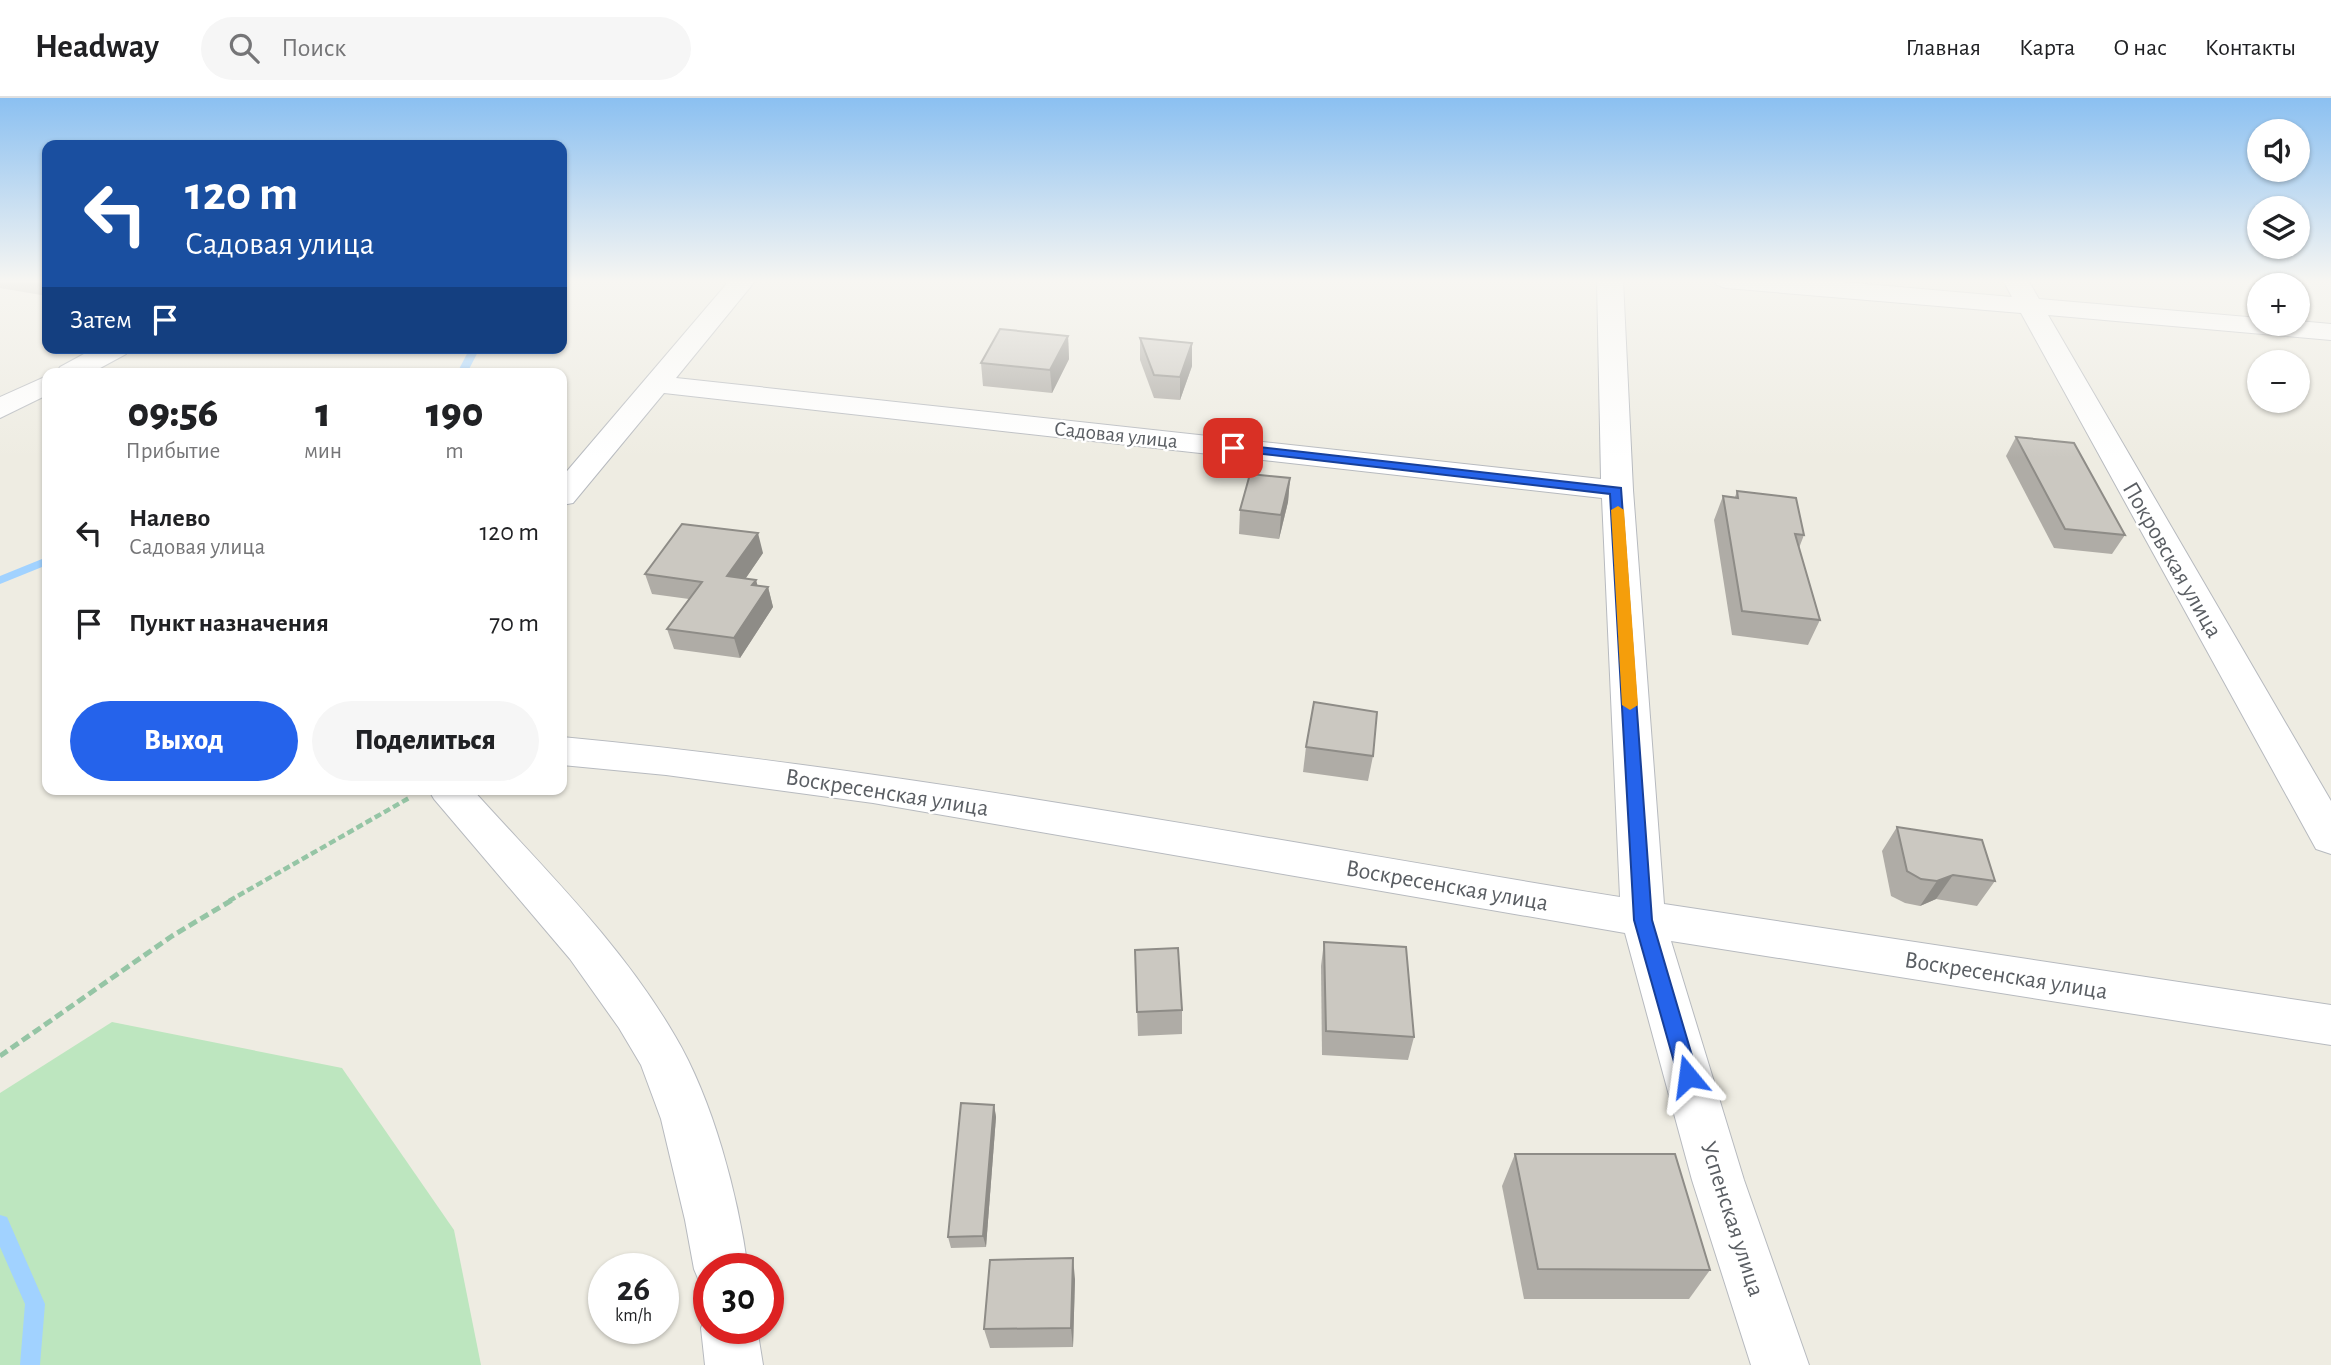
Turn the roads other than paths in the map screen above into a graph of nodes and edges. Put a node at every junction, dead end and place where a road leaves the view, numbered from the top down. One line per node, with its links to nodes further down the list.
1 (695, 339): 6 (street)
2 (1612, 339): 10 (street, Успенская улица)
3 (2048, 339): 13 (street, Покровская улица)
4 (105, 354): 5 (street)
5 (79, 368)
6 (657, 384): 9 (street); 10 (street, Садовая улица)
7 (42, 387): 8 (street)
8 (0, 409)
9 (567, 490)
10 (1617, 491): 14 (street, Успенская улица)
11 (567, 751): 14 (street, Воскресенская улица)
12 (433, 795): 16 (street)
13 (2331, 838)
14 (1643, 920): 15 (street, Воскресенская улица); 19 (street, Успенская улица)
15 (2331, 1025)
16 (718, 1253)
17 (731, 1344): 18 (street)
18 (734, 1365)
19 (1780, 1365)

